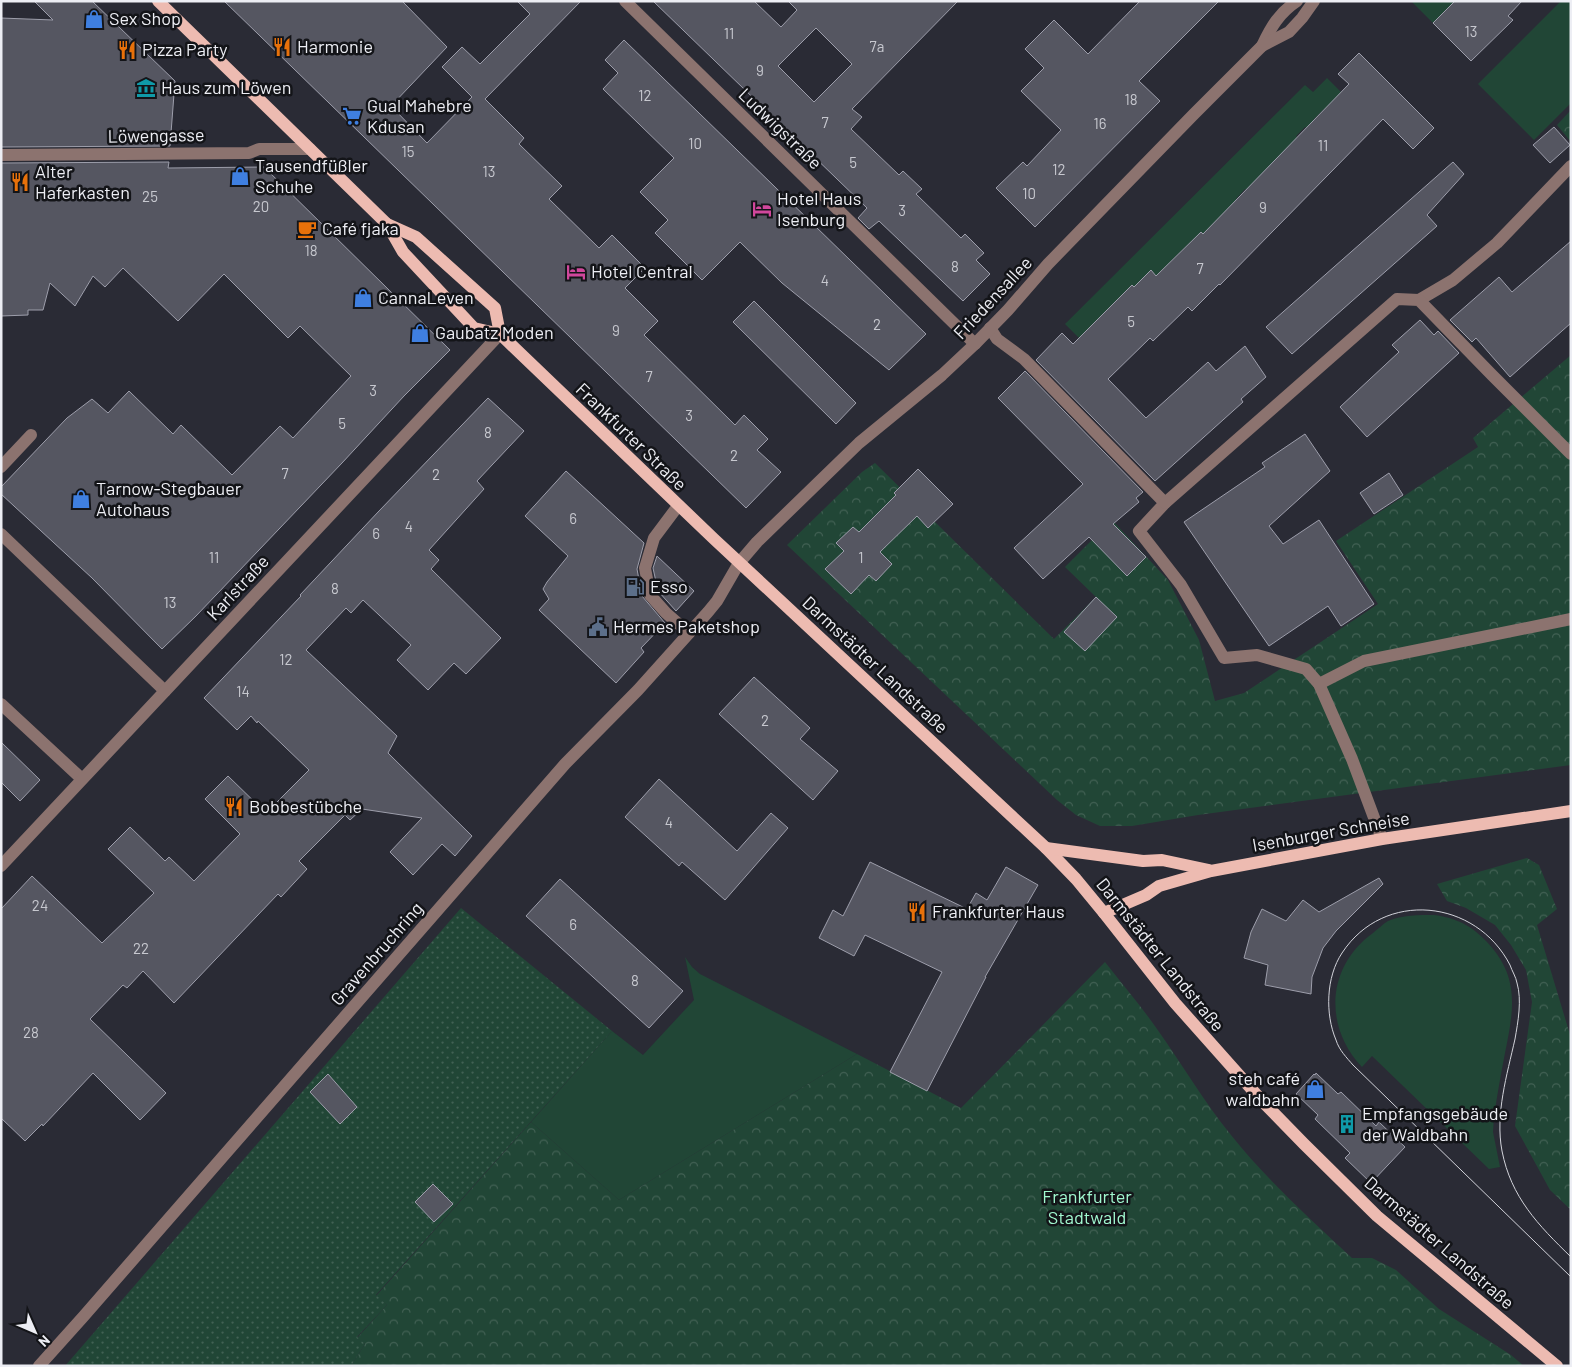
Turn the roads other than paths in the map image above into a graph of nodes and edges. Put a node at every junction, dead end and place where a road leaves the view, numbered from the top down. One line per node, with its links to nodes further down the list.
1 (158, 1): 6 (main road)
2 (625, 1): 13 (street, Ludwigstraße)
3 (1297, 1): 5 (street, Friedensallee)
4 (1314, 1): 5 (street, Friedensallee)
5 (1262, 46): 11 (street, Friedensallee)
6 (310, 149): 7 (street, Löwengasse); 9 (main road)
7 (1, 155)
8 (1571, 166): 10 (street)
9 (387, 224): 12 (main road); 12 (main road)
10 (1419, 300): 15 (street); 17 (street)
11 (990, 328): 13 (street, Friedensallee); 17 (street)
12 (500, 334): 18 (main road, Frankfurter Straße); 24 (street, Karlstraße)
13 (975, 344): 20 (street, Friedensallee)
14 (31, 435): 16 (street)
15 (1571, 453)
16 (1, 467)
17 (1165, 503): 23 (street)
18 (678, 506): 20 (main road, Frankfurter Straße); 22 (street)
19 (1, 534): 24 (street)
20 (739, 563): 22 (street, Gravenbruchring); 29 (main road, Darmstädter Landstraße)
21 (1571, 620): 23 (street)
22 (689, 633): 33 (street, Gravenbruchring)
23 (1320, 684): 28 (street)
24 (165, 691): 26 (street, Karlstraße)
25 (1, 704): 26 (street)
26 (82, 779): 30 (street, Karlstraße)
27 (1571, 811): 28 (main road, Isenburger Schneise)
28 (1382, 839): 31 (main road, Isenburger Schneise)
29 (1046, 848): 31 (main road); 32 (main road, Darmstädter Landstraße)
30 (1, 866)
31 (1210, 871): 32 (main road, Isenburger Schneise)
32 (1104, 913): 34 (main road, Darmstädter Landstraße)
33 (39, 1366)
34 (1556, 1366)

